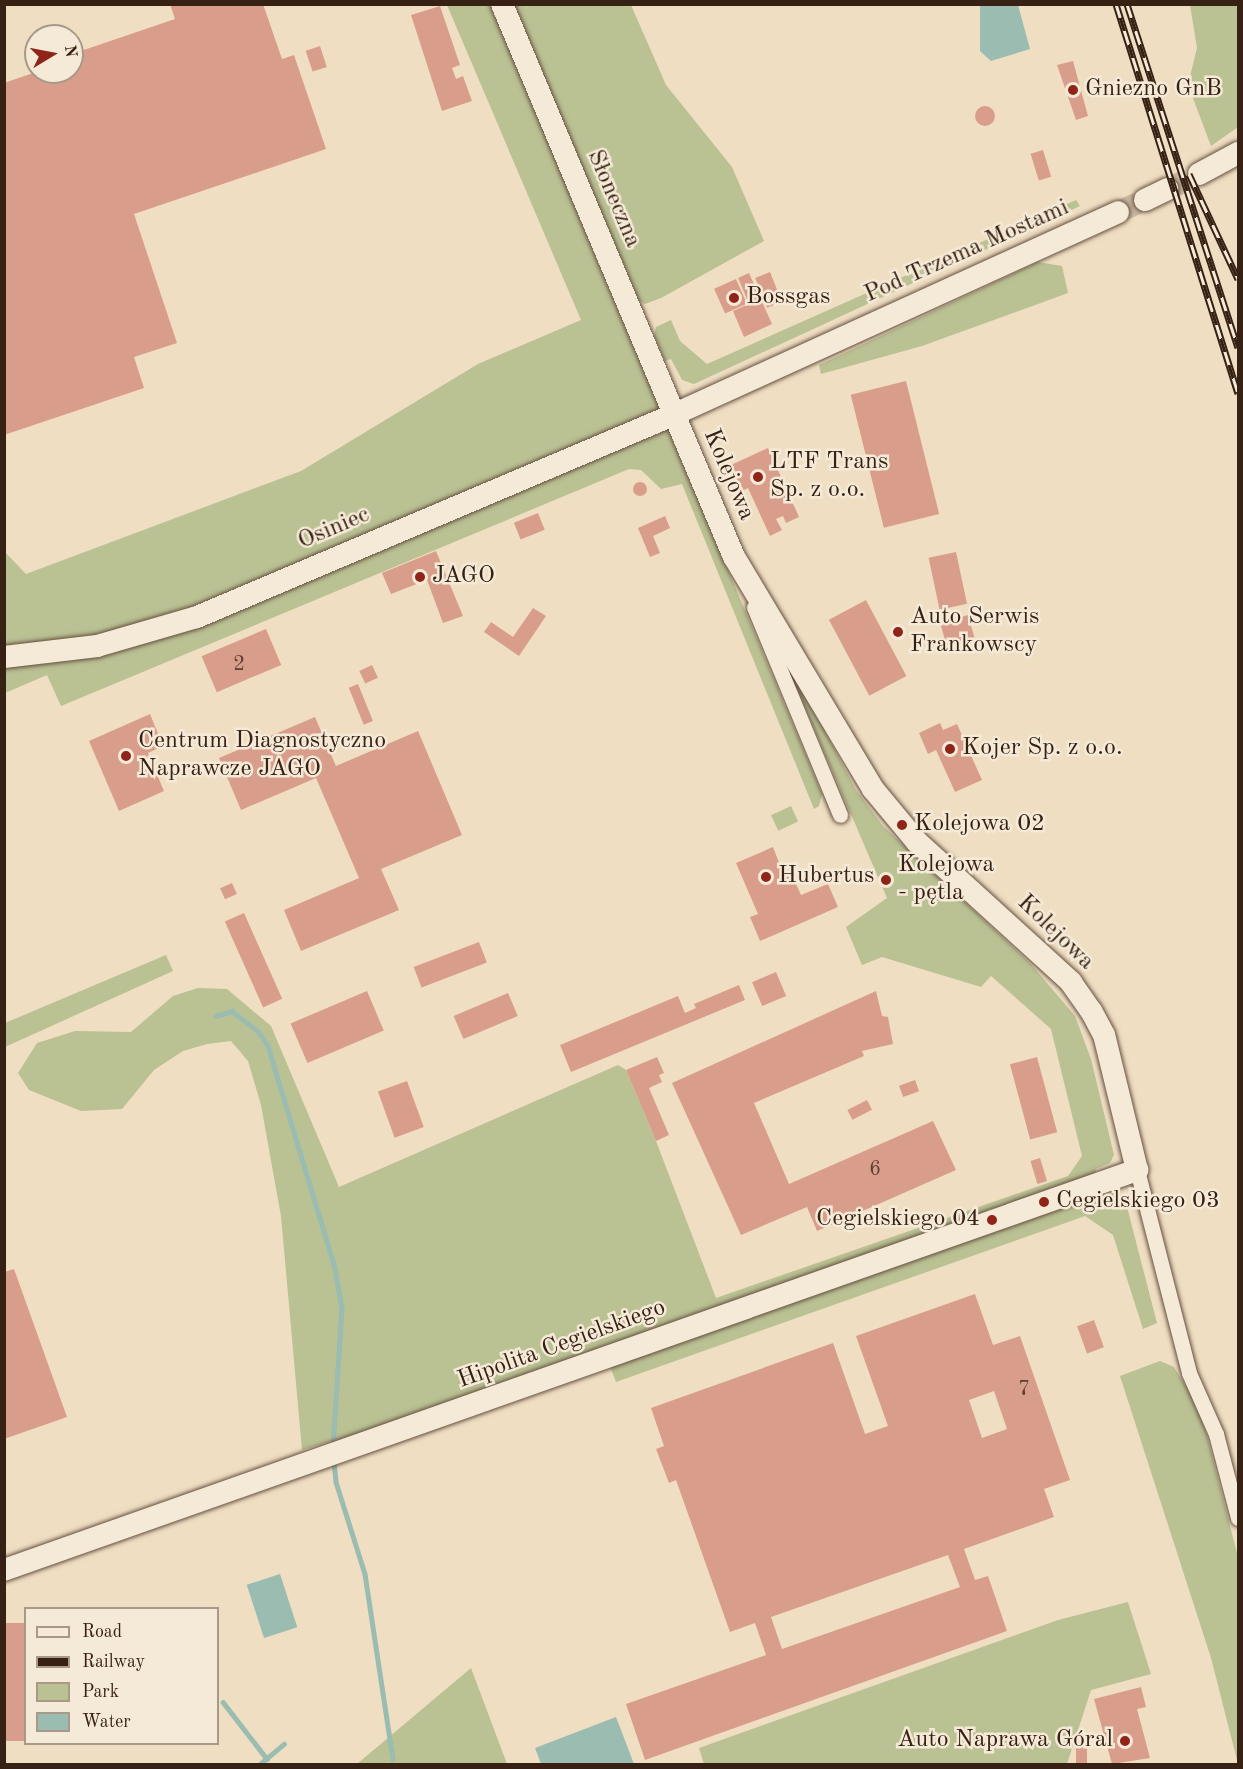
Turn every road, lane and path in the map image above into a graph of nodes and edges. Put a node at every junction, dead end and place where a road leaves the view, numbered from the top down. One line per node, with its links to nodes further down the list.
1 (502, 4): 7 (street, Słoneczna)
2 (1239, 153): 3 (street)
3 (1199, 174)
4 (1168, 189): 5 (street)
5 (1145, 200)
6 (1118, 212): 7 (street, Pod Trzema Mostami)
7 (673, 415): 8 (street, Kolejowa); 9 (street, Osiniec)
8 (734, 556): 10 (street, Kolejowa); 11 (street, Kolejowa)
9 (4, 657)
10 (840, 815)
11 (1137, 1170): 12 (street, Kolejowa); 13 (street, Hipolita Cegielskiego)
12 (1239, 1518)
13 (4, 1570)

